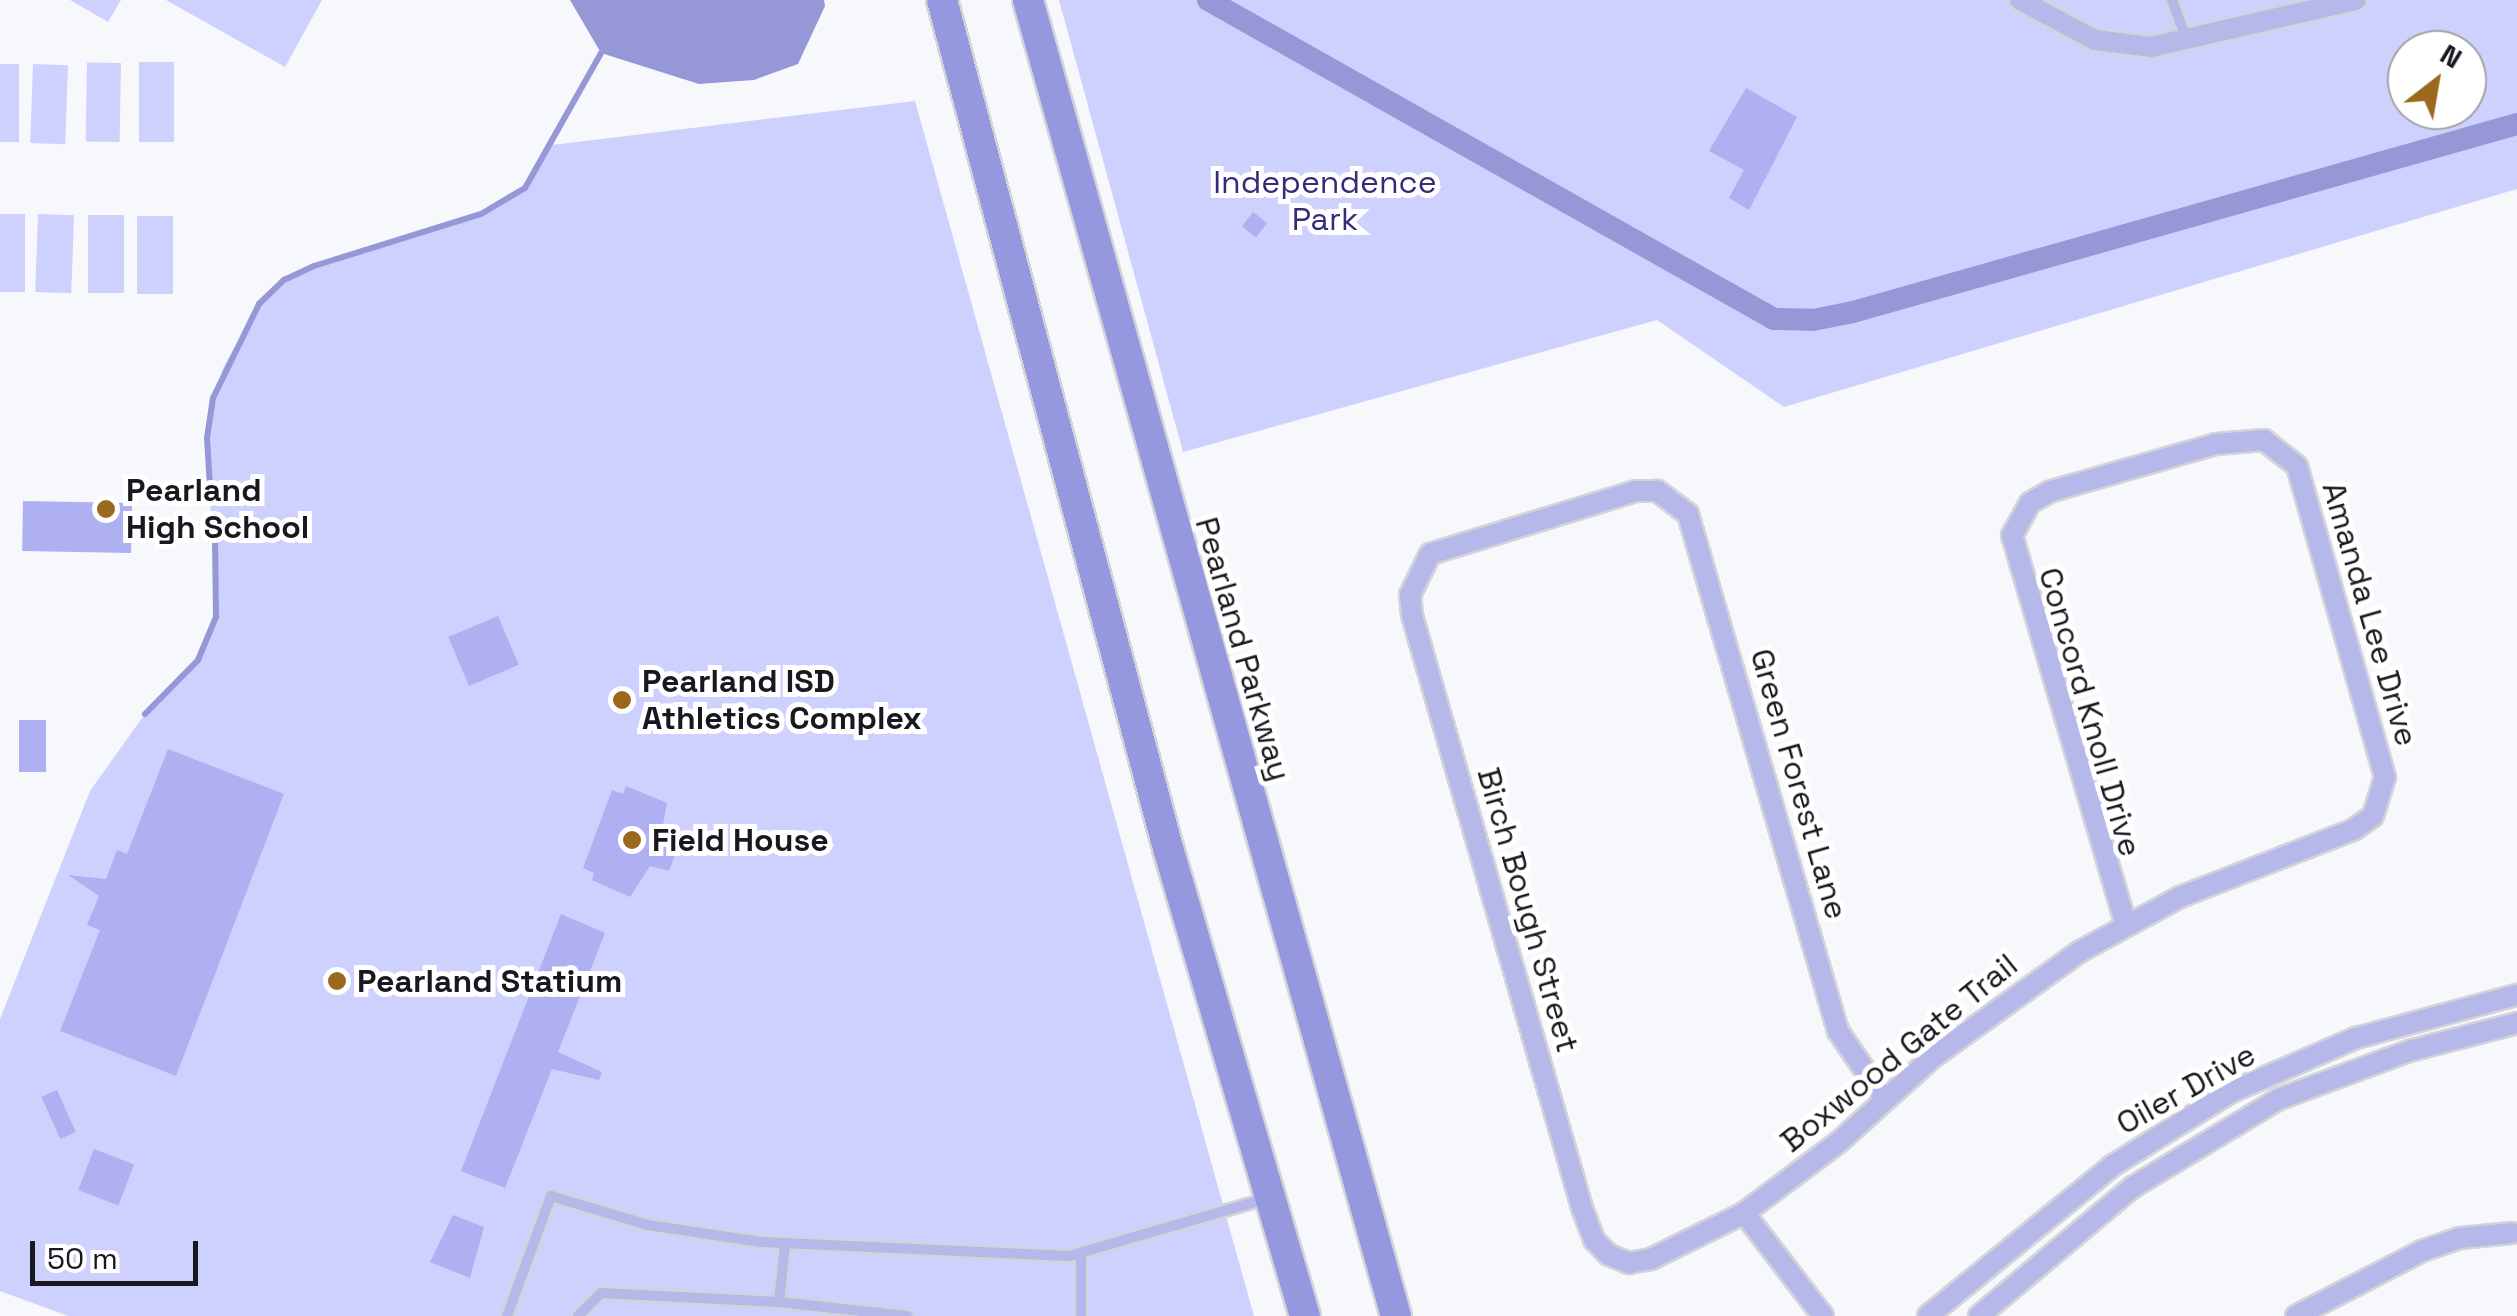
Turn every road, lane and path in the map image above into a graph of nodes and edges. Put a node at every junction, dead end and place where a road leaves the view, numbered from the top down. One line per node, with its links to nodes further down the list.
1 (942, 0): 14 (main road)
2 (1028, 0): 26 (main road, Pearland Parkway)
3 (2020, 0): 6 (street)
4 (2172, 0): 6 (lane)
5 (2356, 0): 6 (street)
6 (2188, 43)
7 (2282, 450): 9 (street, Amanda Lee Drive); 10 (street, Concord Knoll Drive)
8 (1416, 574): 13 (street, Green Forest Lane); 19 (street, Birch Bough Street)
9 (2383, 800): 10 (street, Boxwood Gate Trail)
10 (2126, 924): 13 (street, Boxwood Gate Trail)
11 (2517, 995): 28 (street, Oiler Drive)
12 (2517, 1023): 29 (street, Oiler Drive)
13 (1883, 1098): 15 (street, Boxwood Gate Trail)
14 (1270, 1198): 18 (lane); 25 (main road)
15 (1744, 1214): 19 (street, Boxwood Gate Trail); 27 (street)
16 (2512, 1233): 30 (street)
17 (786, 1244): 18 (lane); 20 (lane); 21 (lane)
18 (1081, 1254): 24 (lane)
19 (1609, 1255)
20 (779, 1302): 22 (lane); 23 (lane)
21 (507, 1316)
22 (578, 1316)
23 (907, 1316)
24 (1081, 1316)
25 (1305, 1316)
26 (1396, 1316)
27 (1823, 1316)
28 (1928, 1316)
29 (1979, 1316)
30 (2296, 1316)

